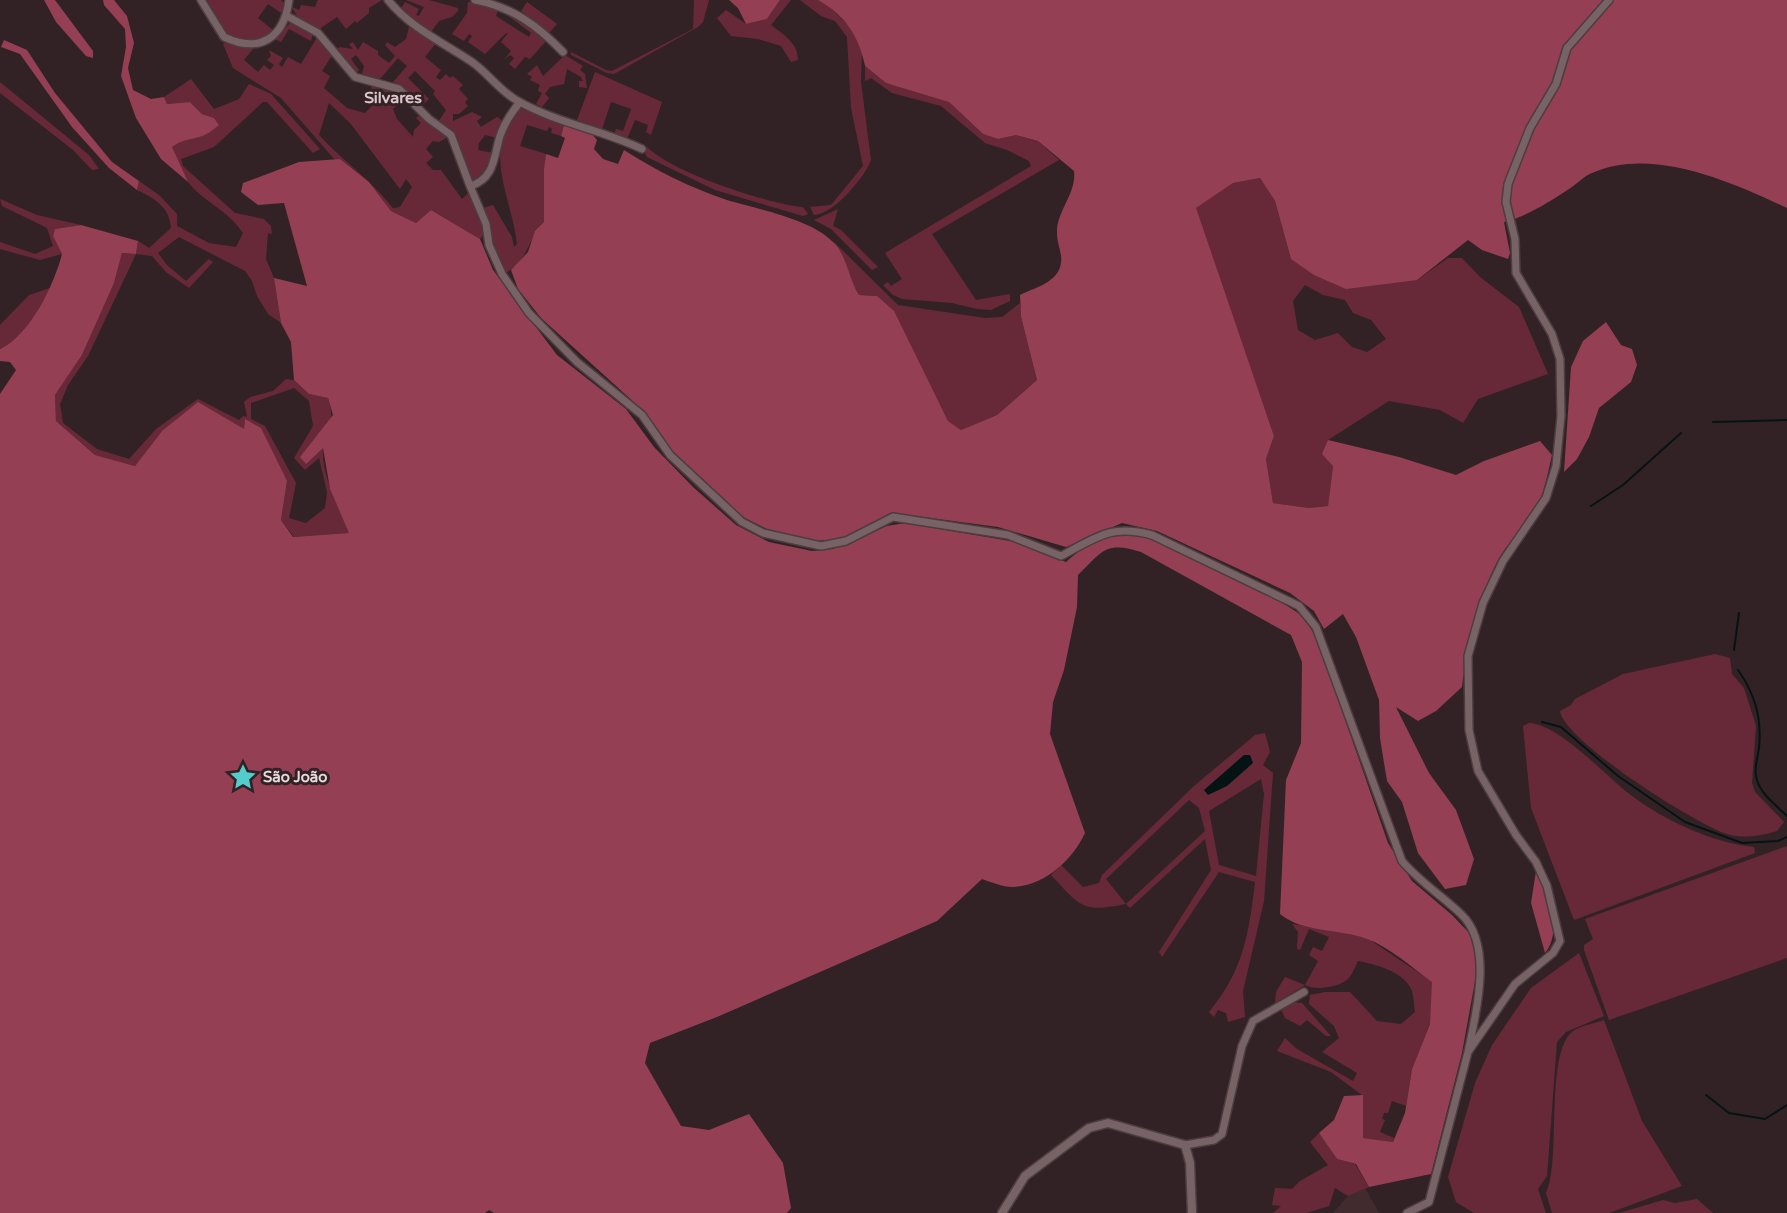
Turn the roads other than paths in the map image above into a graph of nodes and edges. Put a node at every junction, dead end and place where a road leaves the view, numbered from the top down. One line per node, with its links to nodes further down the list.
1 (201, 0): 6 (street)
2 (289, 0): 6 (street)
3 (388, 0): 8 (street)
4 (475, 0): 7 (street)
5 (1609, 0): 12 (street)
6 (287, 16): 10 (street)
7 (563, 52)
8 (520, 102): 9 (street); 10 (street)
9 (642, 149)
10 (470, 186): 12 (street)
11 (1304, 992): 13 (street)
12 (1468, 1052): 16 (street)
13 (1185, 1145): 14 (street); 15 (street)
14 (1002, 1213)
15 (1191, 1213)
16 (1407, 1213)

